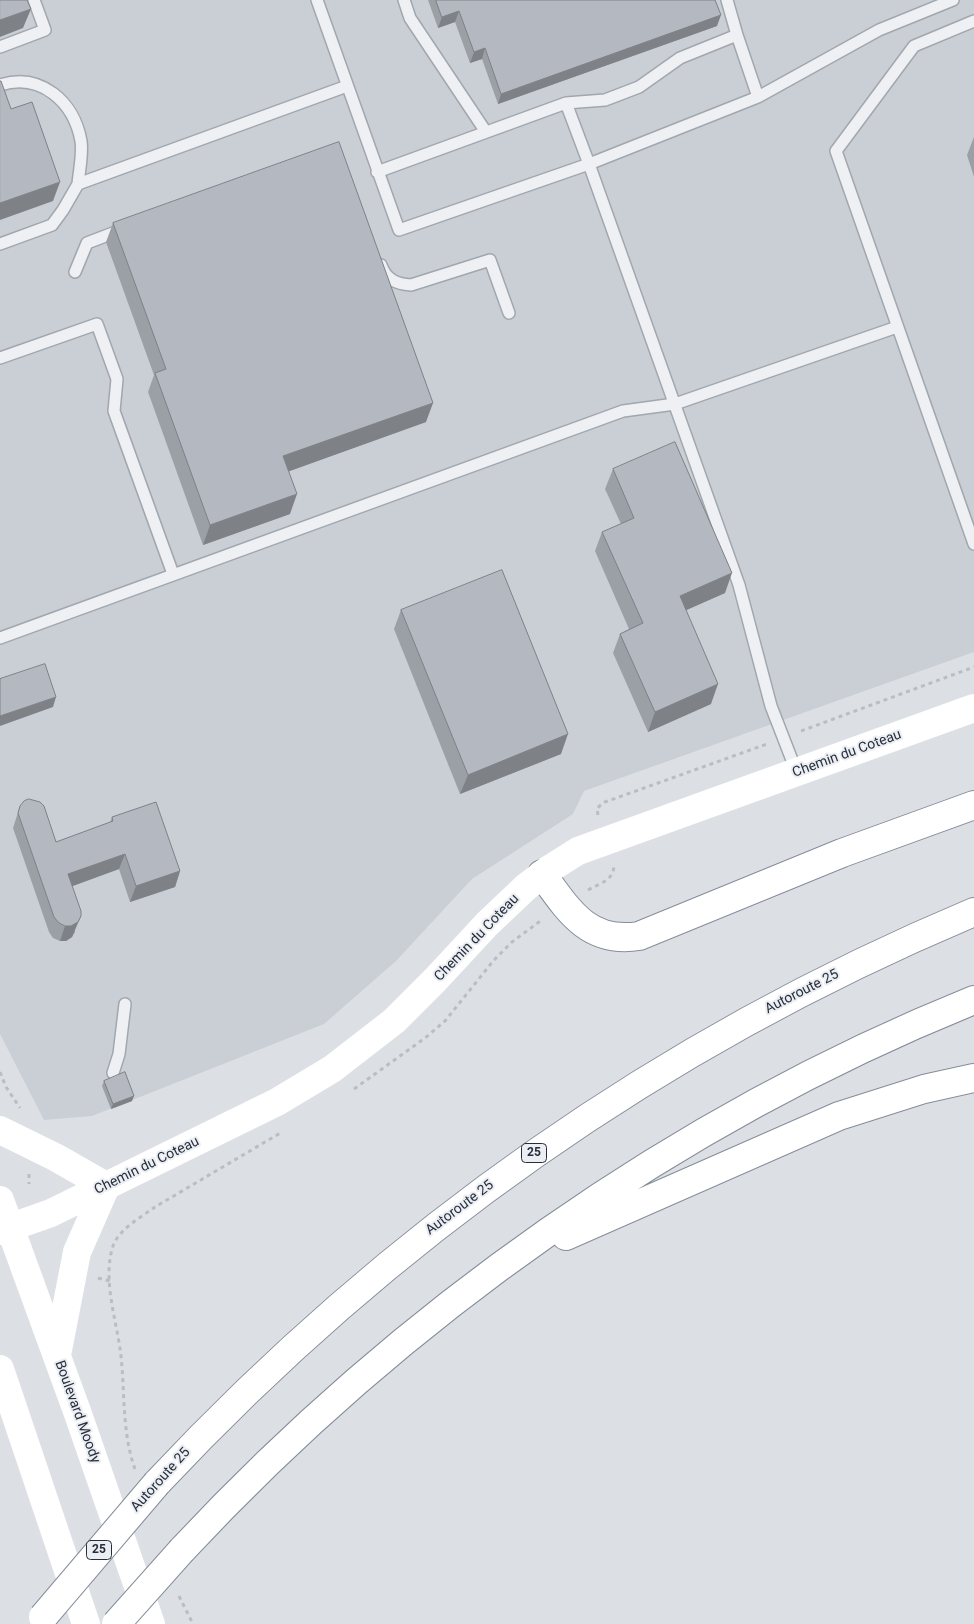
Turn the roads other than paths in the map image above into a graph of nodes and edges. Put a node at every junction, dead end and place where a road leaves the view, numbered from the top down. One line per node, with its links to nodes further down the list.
1 (34, 0): 8 (lane)
2 (317, 0): 10 (lane)
3 (404, 0): 13 (lane)
4 (727, 0): 7 (lane)
5 (953, 0): 11 (lane)
6 (974, 21): 22 (lane)
7 (737, 35): 11 (lane); 12 (lane)
8 (0, 47)
9 (0, 85): 16 (lane)
10 (347, 86): 15 (lane); 16 (lane)
11 (758, 97): 14 (lane)
12 (566, 103): 13 (lane); 14 (lane)
13 (486, 132): 15 (lane)
14 (589, 164): 15 (lane); 24 (lane)
15 (377, 172)
16 (78, 184): 18 (lane)
17 (134, 226): 20 (lane)
18 (0, 244)
19 (379, 258): 21 (lane)
20 (76, 272)
21 (509, 313)
22 (897, 327): 24 (lane); 25 (lane)
23 (0, 358): 26 (lane)
24 (675, 404): 26 (lane); 29 (lane)
25 (974, 544)
26 (173, 574): 27 (lane)
27 (0, 638)
28 (974, 708): 29 (main road, Chemin du Coteau)
29 (797, 773): 31 (main road, Chemin du Coteau)
30 (974, 805): 31 (main road)
31 (542, 874): 38 (main road, Chemin du Coteau)
32 (974, 912): 44 (main road, Autoroute 25 / 25, bridge)
33 (974, 1000): 41 (main road)
34 (125, 1004): 35 (lane)
35 (113, 1073)
36 (974, 1078): 41 (main road)
37 (0, 1130): 38 (main road)
38 (106, 1186): 40 (main road, Chemin du Coteau); 42 (main road)
39 (0, 1200): 40 (main road, Boulevard Moody)
40 (5, 1229): 42 (main road, Boulevard Moody)
41 (507, 1262): 46 (main road, bridge)
42 (57, 1356): 47 (main road, Boulevard Moody)
43 (0, 1369): 45 (main road)
44 (40, 1620)
45 (86, 1624)
46 (116, 1624)
47 (150, 1624)

